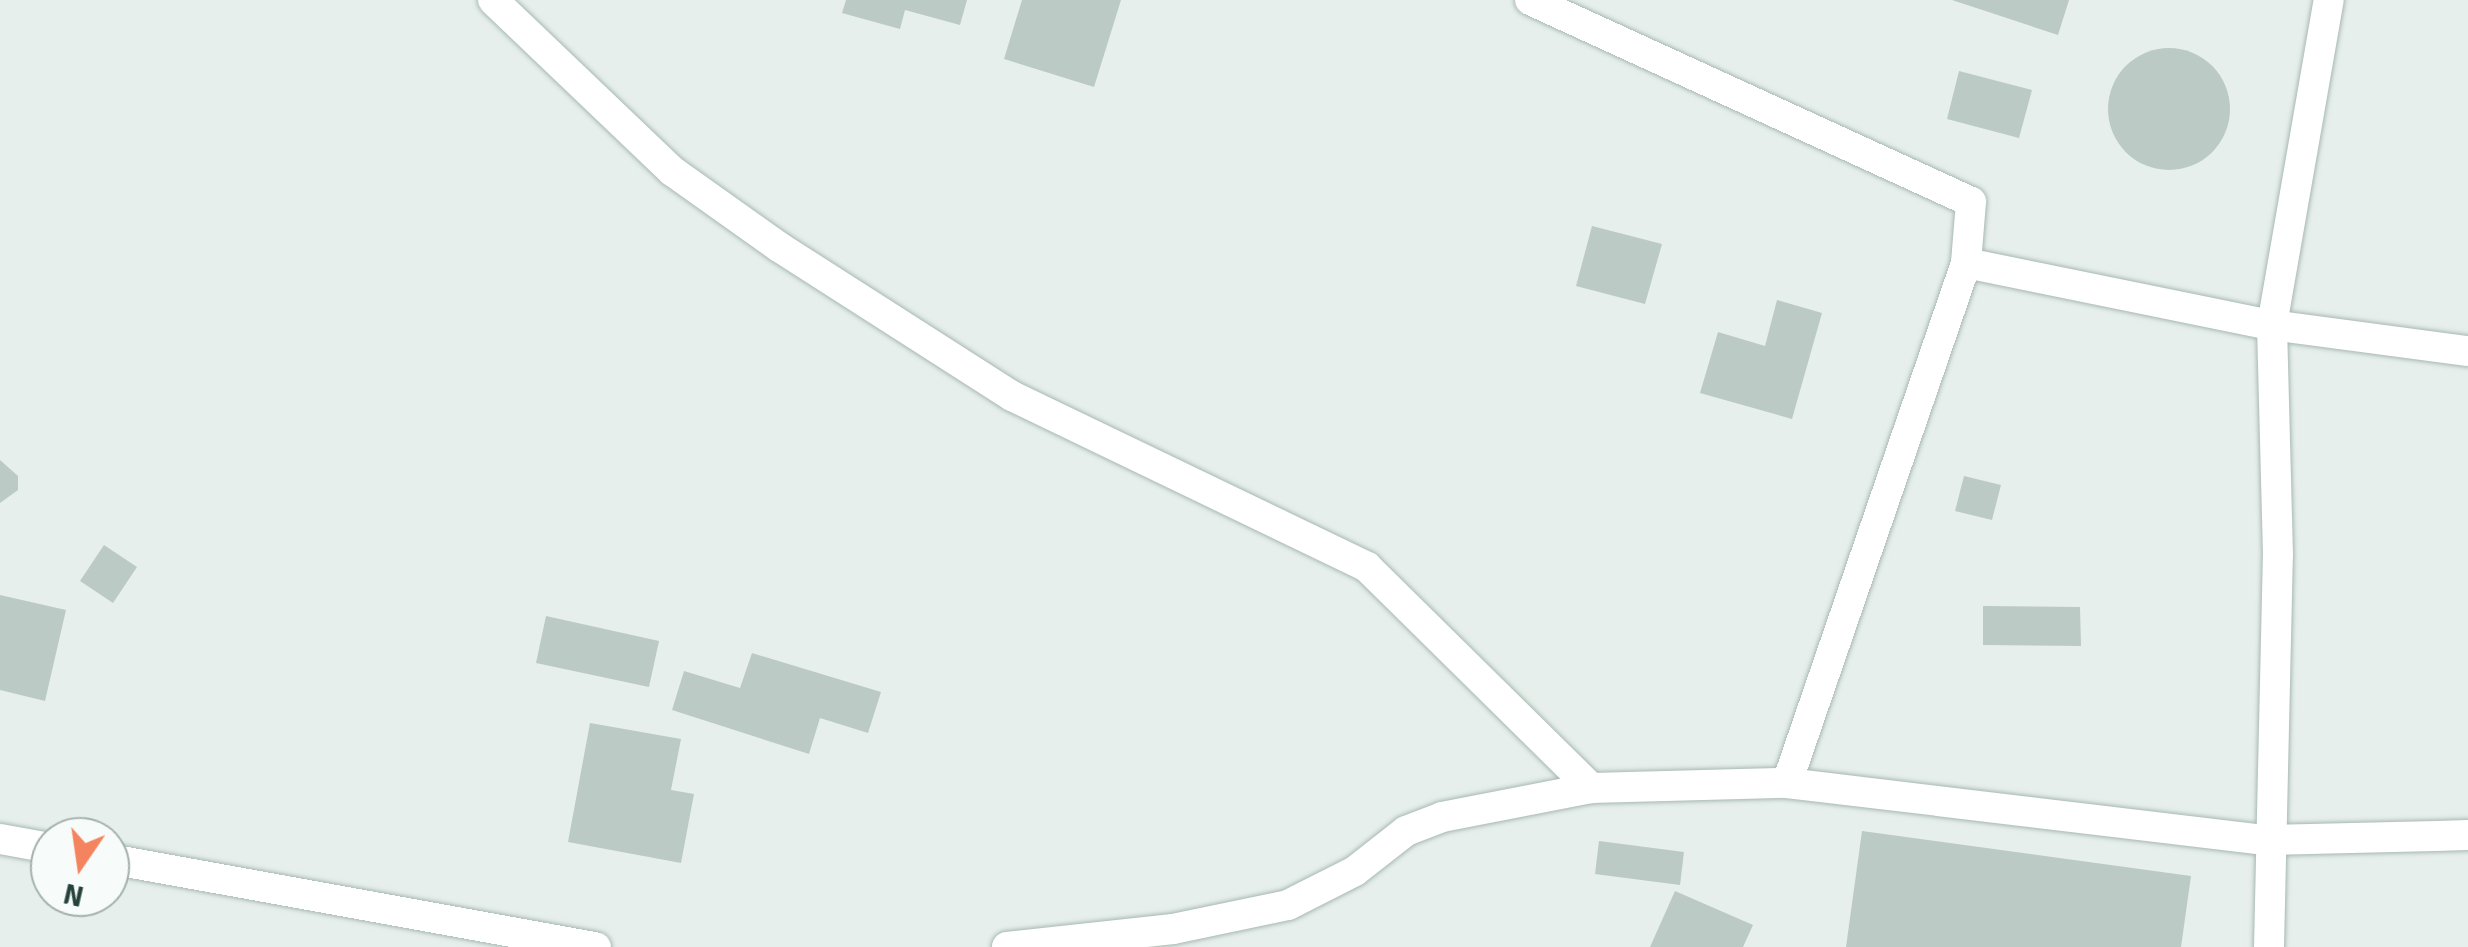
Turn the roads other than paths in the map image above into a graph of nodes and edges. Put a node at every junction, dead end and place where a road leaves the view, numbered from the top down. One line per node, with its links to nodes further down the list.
1 (493, 0): 8 (street)
2 (1530, 0): 4 (street)
3 (2329, 0): 5 (street)
4 (1966, 263): 5 (street); 7 (street)
5 (2272, 324): 6 (street); 11 (street)
6 (2468, 350)
7 (1787, 783): 8 (street); 11 (street)
8 (1591, 788): 15 (street)
9 (2468, 836): 11 (street)
10 (0, 840): 12 (street)
11 (2268, 840): 16 (street)
12 (30, 845)
13 (130, 863): 14 (street)
14 (596, 947)
15 (1007, 947)
16 (2269, 947)

